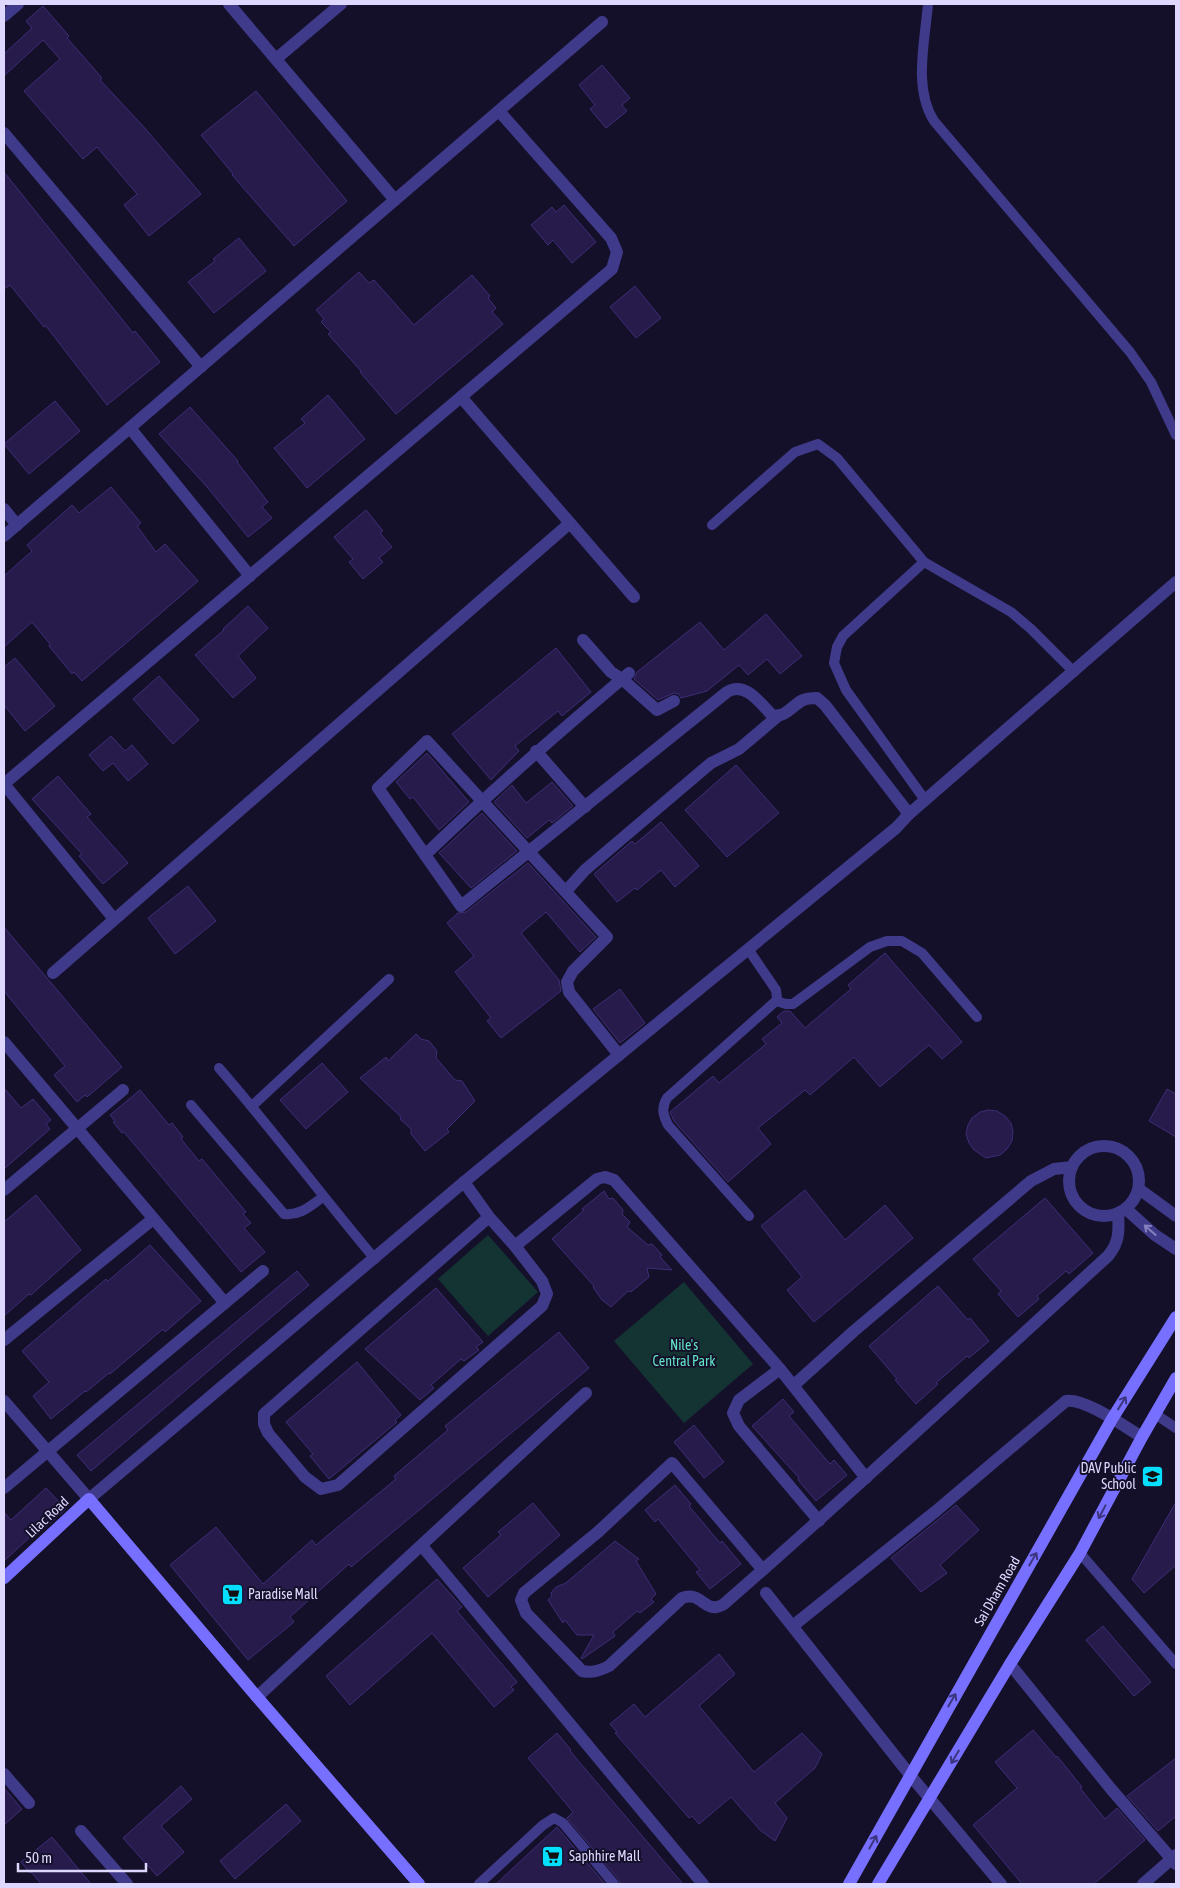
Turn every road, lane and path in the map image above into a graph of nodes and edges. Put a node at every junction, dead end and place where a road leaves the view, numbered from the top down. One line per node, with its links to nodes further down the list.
1 (18, 4): 5 (street)
2 (229, 4): 7 (street)
3 (341, 4): 7 (street)
4 (928, 4): 14 (lane)
5 (4, 16)
6 (602, 22): 8 (street)
7 (276, 59): 10 (street)
8 (499, 111): 10 (street); 12 (street)
9 (4, 134): 11 (street)
10 (395, 200): 11 (street)
11 (201, 366): 13 (street)
12 (461, 397): 16 (street); 21 (street)
13 (130, 428): 17 (street); 21 (street)
14 (1176, 435)
15 (4, 509): 17 (street)
16 (570, 523): 23 (street); 38 (street)
17 (17, 525): 19 (street)
18 (712, 525): 20 (lane)
19 (4, 536)
20 (924, 562): 25 (lane); 32 (lane)
21 (250, 576): 30 (street)
22 (1176, 582): 25 (street)
23 (634, 597)
24 (583, 640): 26 (street)
25 (1074, 672): 32 (street)
26 (625, 676): 27 (street); 29 (street)
27 (674, 701)
28 (778, 716): 33 (street); 34 (street); 37 (street)
29 (536, 751): 31 (street); 33 (street)
30 (4, 784): 38 (street)
31 (481, 800): 35 (street); 36 (street); 36 (street)
32 (925, 800): 34 (street)
33 (585, 807): 35 (street)
34 (909, 814): 39 (street)
35 (529, 853): 36 (street); 37 (street)
36 (425, 855)
37 (566, 891): 45 (street)
38 (114, 920): 40 (street)
39 (748, 949): 42 (lane); 45 (street)
40 (53, 973)
41 (388, 979): 49 (lane)
42 (776, 1001): 43 (lane); 57 (lane)
43 (977, 1017)
44 (4, 1042): 50 (street)
45 (619, 1055): 52 (street)
46 (219, 1068): 49 (lane)
47 (123, 1090): 50 (street)
48 (191, 1105): 55 (lane)
49 (252, 1106): 55 (lane)
50 (77, 1129): 54 (street); 60 (street)
51 (1072, 1167): 53 (street); 56 (street); 70 (street)
52 (464, 1182): 59 (street); 63 (street)
53 (1139, 1189): 56 (street); 58 (street)
54 (4, 1190)
55 (323, 1197): 63 (lane)
56 (1122, 1211): 62 (street, one-way to 56); 78 (street)
57 (749, 1216)
58 (1176, 1216)
59 (489, 1217): 61 (street); 61 (street)
60 (153, 1219): 65 (street); 67 (street)
61 (515, 1246): 68 (street)
62 (1176, 1248)
63 (374, 1259): 80 (street)
64 (263, 1271): 65 (street)
65 (224, 1303): 77 (street)
66 (1176, 1317): 74 (street, Sai Dham Road, one-way to 66)
67 (4, 1340)
68 (780, 1368): 70 (street); 81 (street)
69 (1176, 1378): 73 (street)
70 (794, 1385): 78 (street)
71 (586, 1393): 82 (street)
72 (4, 1401): 77 (street)
73 (1155, 1414): 75 (lane); 76 (street)
74 (1112, 1418): 76 (street); 87 (street); 92 (street, Sai Dham Road, one-way to 74)
75 (1176, 1428)
76 (1142, 1438): 83 (street, one-way to 83)
77 (47, 1450): 79 (street); 80 (street)
78 (866, 1478): 81 (street)
79 (4, 1488)
80 (89, 1499): 85 (street, Lilac Road); 90 (street)
81 (818, 1521): 84 (street)
82 (422, 1546): 90 (street); 101 (street)
83 (1080, 1553): 88 (street); 89 (lane)
84 (763, 1570): 84 (street)
85 (4, 1578)
86 (766, 1593): 87 (street)
87 (794, 1626): 92 (street)
88 (1010, 1664): 93 (street, one-way to 93); 96 (street)
89 (1176, 1664)
90 (257, 1697): 98 (street)
91 (4, 1774): 94 (street)
92 (910, 1775): 93 (street); 102 (street, Sai Dham Road, one-way to 92)
93 (929, 1799): 103 (street); 104 (street)
94 (29, 1803)
95 (81, 1831): 97 (street)
96 (1175, 1859): 105 (street)
97 (127, 1884)
98 (419, 1884)
99 (479, 1884): 100 (lane)
100 (614, 1884)
101 (703, 1884)
102 (849, 1884)
103 (878, 1884)
104 (1001, 1884)
105 (1142, 1884)

